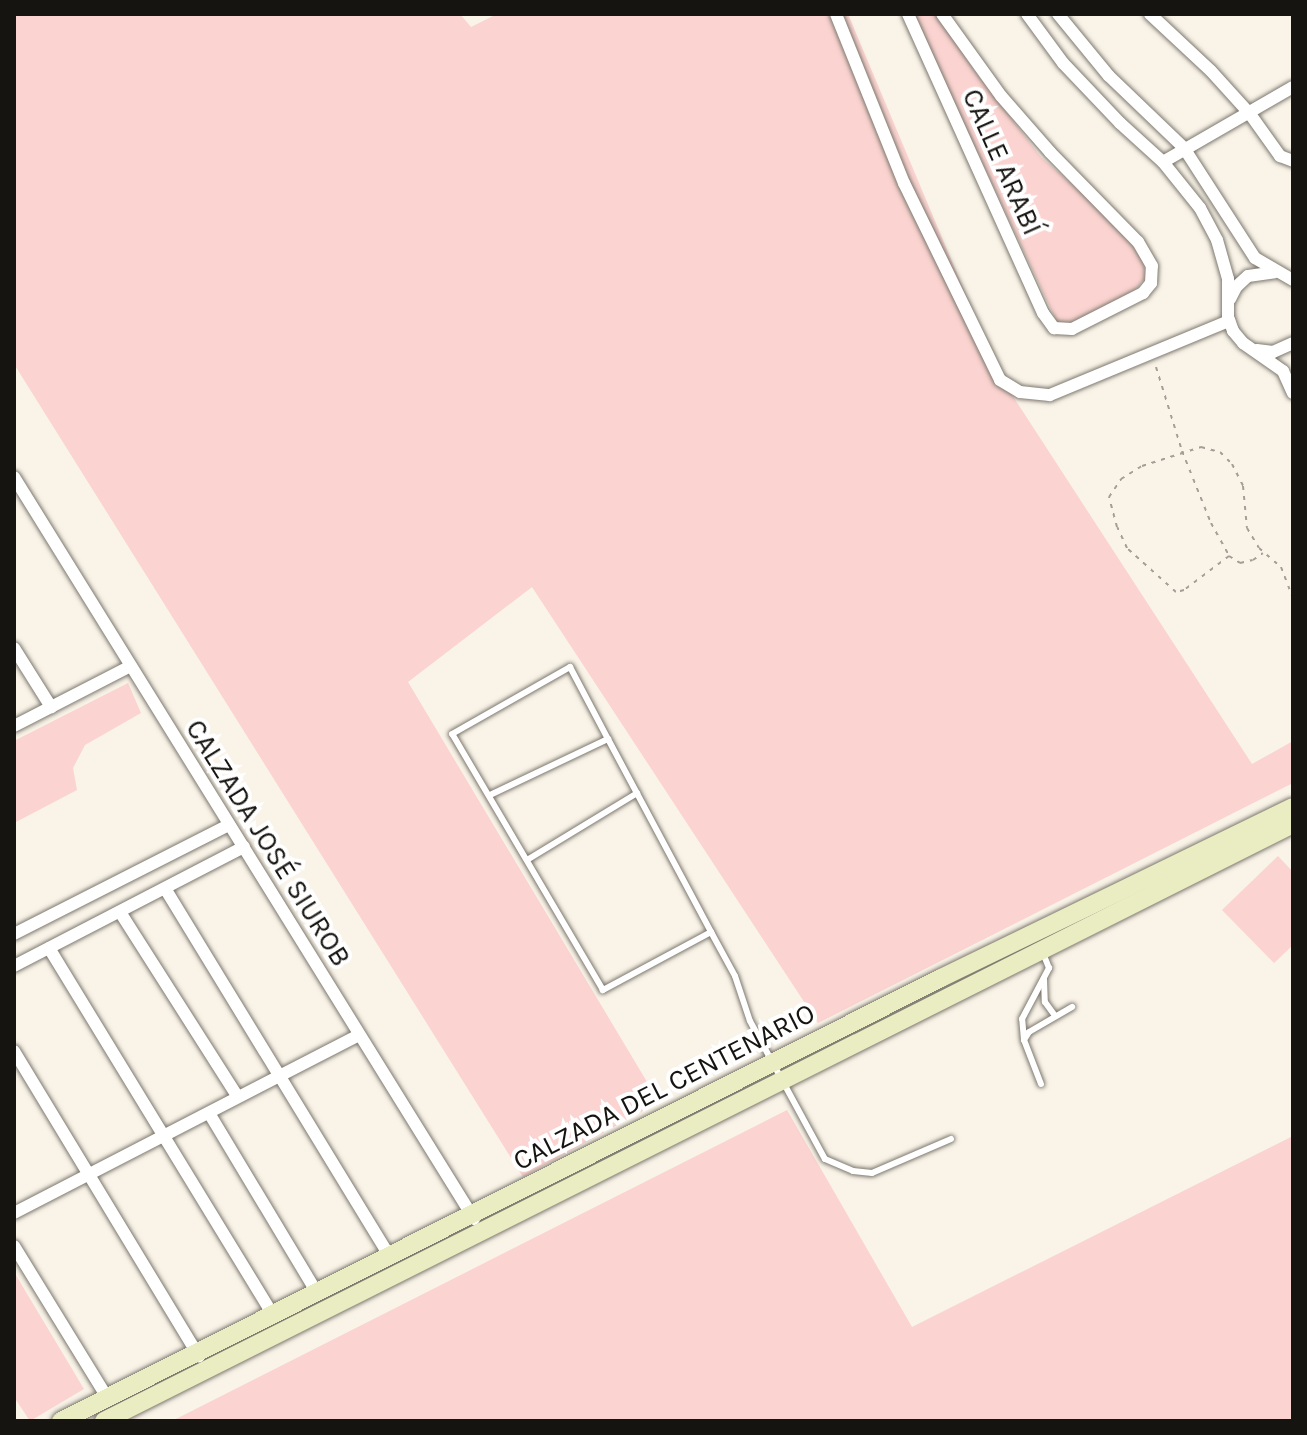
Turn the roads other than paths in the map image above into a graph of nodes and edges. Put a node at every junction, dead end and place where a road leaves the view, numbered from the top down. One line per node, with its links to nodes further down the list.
1 (836, 14): 15 (street)
2 (908, 14): 3 (street, CALLE ARABÍ)
3 (942, 14)
4 (1027, 14): 11 (street)
5 (1058, 14): 9 (street)
6 (1150, 14): 8 (street)
7 (1293, 87): 8 (street)
8 (1250, 114): 9 (street); 10 (street)
9 (1184, 148): 11 (street); 12 (street)
10 (1292, 161)
11 (1163, 162): 14 (street)
12 (1279, 273): 13 (street); 14 (street)
13 (1293, 280)
14 (1229, 301): 15 (street)
15 (1229, 321): 17 (street)
16 (1293, 343): 17 (street)
17 (1257, 350): 18 (street)
18 (1293, 393)
19 (14, 477): 21 (street, CALZADA JOSÉ SIUROB)
20 (14, 648): 22 (street)
21 (129, 667): 22 (street); 29 (street, CALZADA JOSÉ SIUROB)
22 (51, 707): 23 (street)
23 (14, 726)
24 (608, 739): 25 (lane); 26 (lane); 26 (lane)
25 (637, 793): 31 (lane); 34 (lane)
26 (490, 795): 31 (lane)
27 (1293, 807): 45 (main road, CALZADA DEL CENTENARIO)
28 (1293, 824): 37 (main road, CALZADA DEL CENTENARIO)
29 (229, 825): 30 (street, CALZADA JOSÉ SIUROB); 35 (street)
30 (244, 847): 32 (street); 42 (street, CALZADA JOSÉ SIUROB)
31 (527, 860): 34 (lane)
32 (166, 890): 33 (street); 46 (street)
33 (120, 912): 36 (street); 49 (street)
34 (711, 932): 45 (lane)
35 (14, 934)
36 (49, 948): 38 (street); 51 (street)
37 (1042, 950): 39 (lane); 47 (main road, CALZADA DEL CENTENARIO)
38 (14, 966)
39 (1044, 979): 41 (lane); 43 (lane)
40 (1072, 1007): 41 (lane)
41 (1055, 1016): 43 (lane)
42 (359, 1035): 46 (street); 55 (street, CALZADA JOSÉ SIUROB)
43 (1024, 1040): 48 (lane)
44 (14, 1051): 53 (street)
45 (774, 1062): 47 (lane); 55 (main road, CALZADA DEL CENTENARIO)
46 (279, 1076): 49 (street); 58 (street)
47 (781, 1084): 52 (lane); 56 (main road, CALZADA DEL CENTENARIO)
48 (1041, 1084)
49 (238, 1097): 50 (street)
50 (209, 1113): 51 (street); 59 (street)
51 (165, 1135): 53 (street); 60 (street)
52 (951, 1139)
53 (88, 1175): 54 (street); 61 (street)
54 (14, 1213)
55 (472, 1215): 56 (street, CALZADA JOSÉ SIUROB); 58 (main road, CALZADA DEL CENTENARIO)
56 (481, 1233): 62 (main road, CALZADA DEL CENTENARIO)
57 (14, 1246): 63 (street)
58 (389, 1256): 59 (main road, CALZADA DEL CENTENARIO)
59 (316, 1291): 60 (main road, CALZADA DEL CENTENARIO)
60 (272, 1313): 61 (main road, CALZADA DEL CENTENARIO)
61 (196, 1351): 62 (street); 63 (main road, CALZADA DEL CENTENARIO)
62 (209, 1369): 65 (main road, CALZADA DEL CENTENARIO)
63 (108, 1399): 64 (main road, CALZADA DEL CENTENARIO)
64 (61, 1421)
65 (104, 1421)

